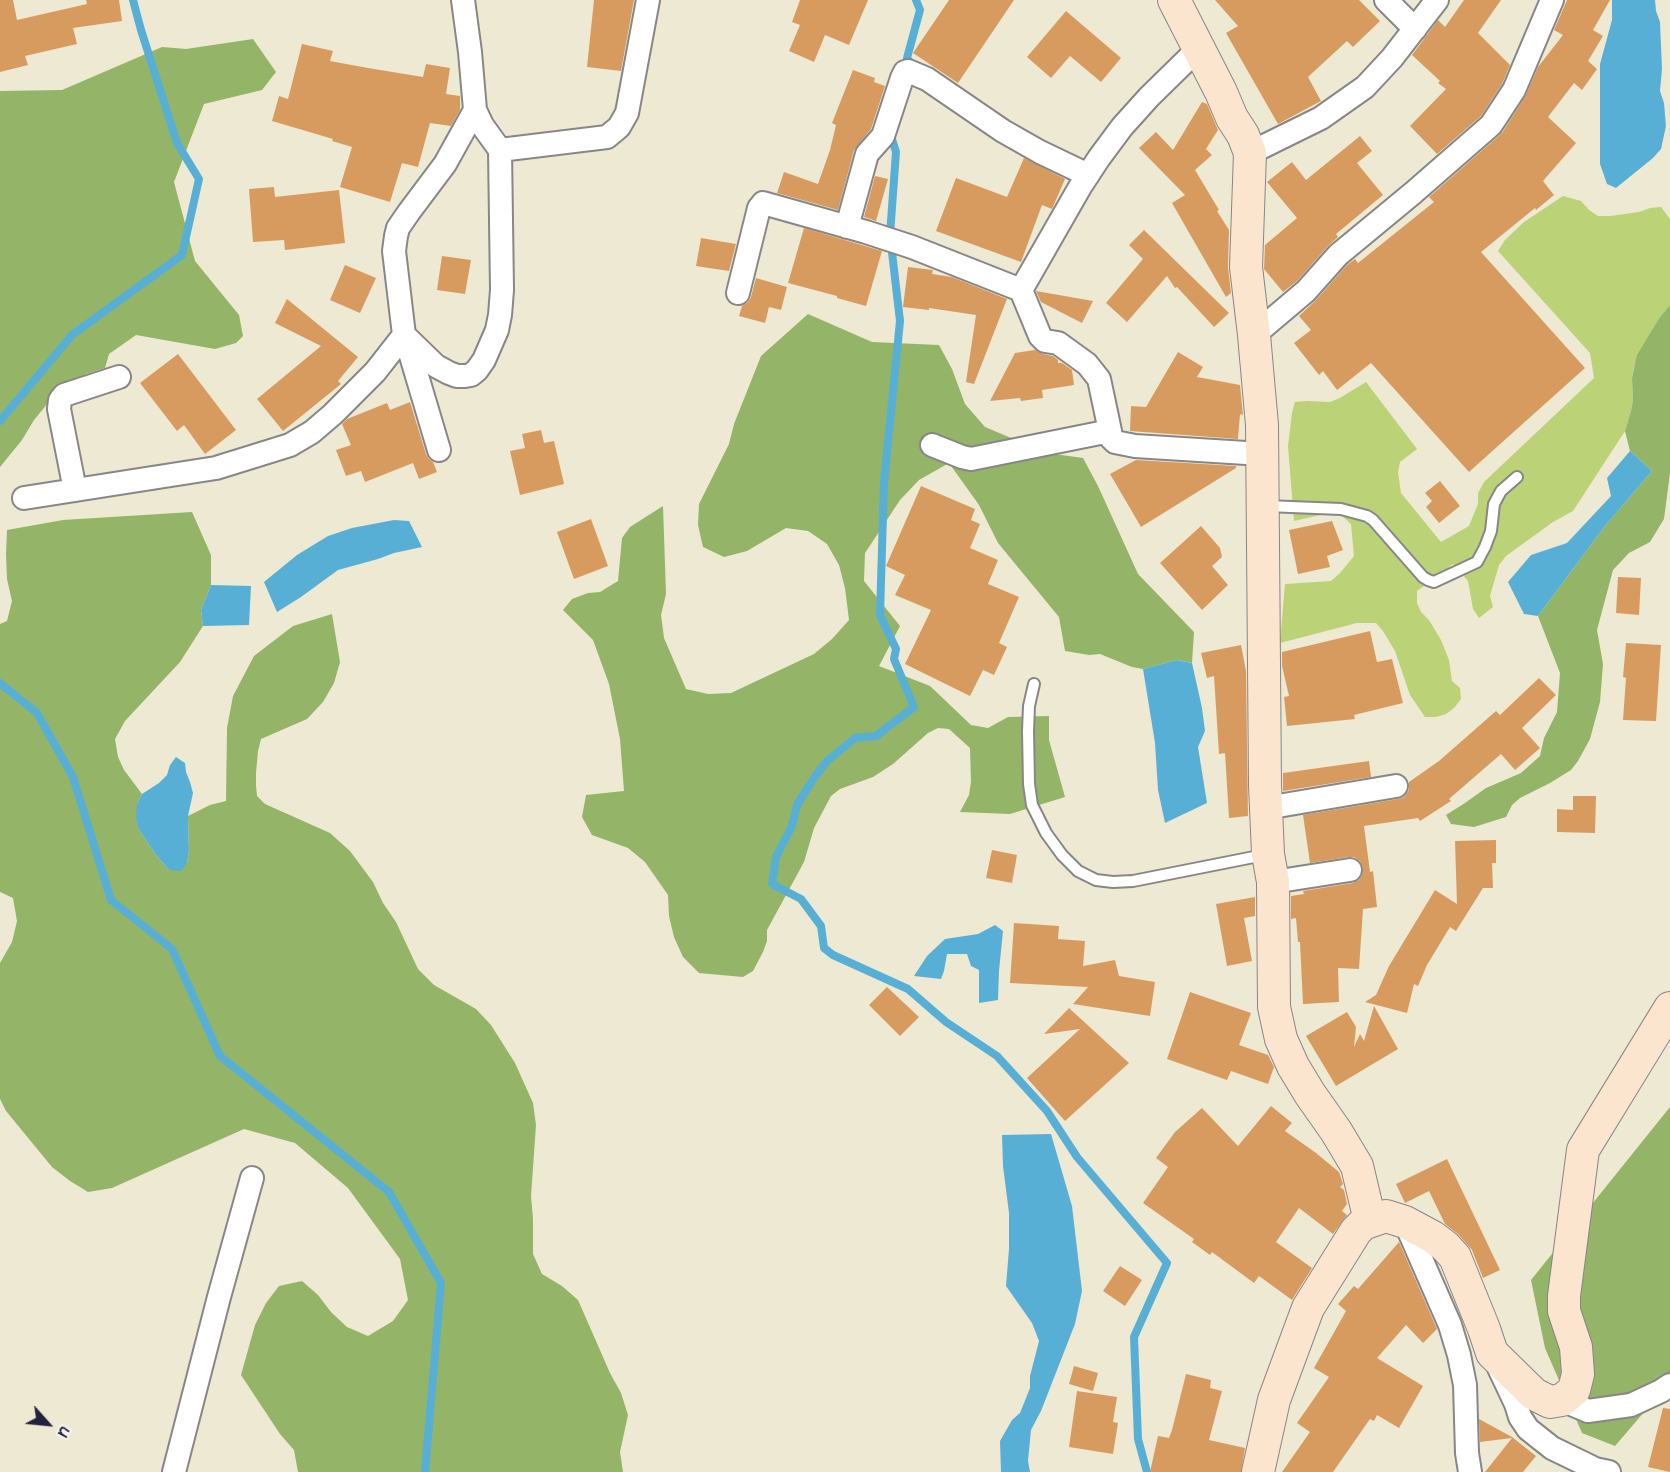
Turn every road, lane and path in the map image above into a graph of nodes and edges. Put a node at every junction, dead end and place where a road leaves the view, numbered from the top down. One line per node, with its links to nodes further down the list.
1 (463, 0): 9 (street)
2 (648, 0): 10 (street)
3 (1174, 0): 8 (street)
4 (1386, 0): 7 (street)
5 (1437, 0): 7 (street)
6 (1552, 0): 17 (street)
7 (1415, 29): 11 (street)
8 (1199, 48): 11 (street); 12 (street)
9 (475, 110): 10 (street); 16 (street)
10 (500, 150): 16 (street)
11 (1250, 153): 17 (street)
12 (1088, 175): 13 (street); 14 (street)
13 (856, 230): 14 (street); 15 (street)
14 (1022, 290): 19 (street)
15 (738, 293)
16 (404, 335): 21 (street); 24 (street)
17 (1254, 335): 22 (street)
18 (119, 377): 24 (street)
19 (1110, 431): 20 (street); 22 (street)
20 (932, 445)
21 (440, 450)
22 (1263, 454): 26 (street)
23 (1517, 477): 26 (lane)
24 (75, 490): 25 (street)
25 (24, 498)
26 (1263, 506): 29 (street)
27 (1034, 684): 30 (lane)
28 (1396, 786): 29 (street)
29 (1266, 808): 30 (street)
30 (1271, 868): 31 (street); 34 (street)
31 (1350, 870)
32 (1670, 1008): 38 (street)
33 (252, 1178): 39 (street)
34 (1370, 1221): 35 (street); 40 (street)
35 (1406, 1222): 36 (street); 41 (street)
36 (1491, 1353): 38 (street); 42 (street)
37 (1670, 1385): 38 (street)
38 (1562, 1400)
39 (174, 1472)
40 (1258, 1472)
41 (1470, 1472)
42 (1609, 1472)

